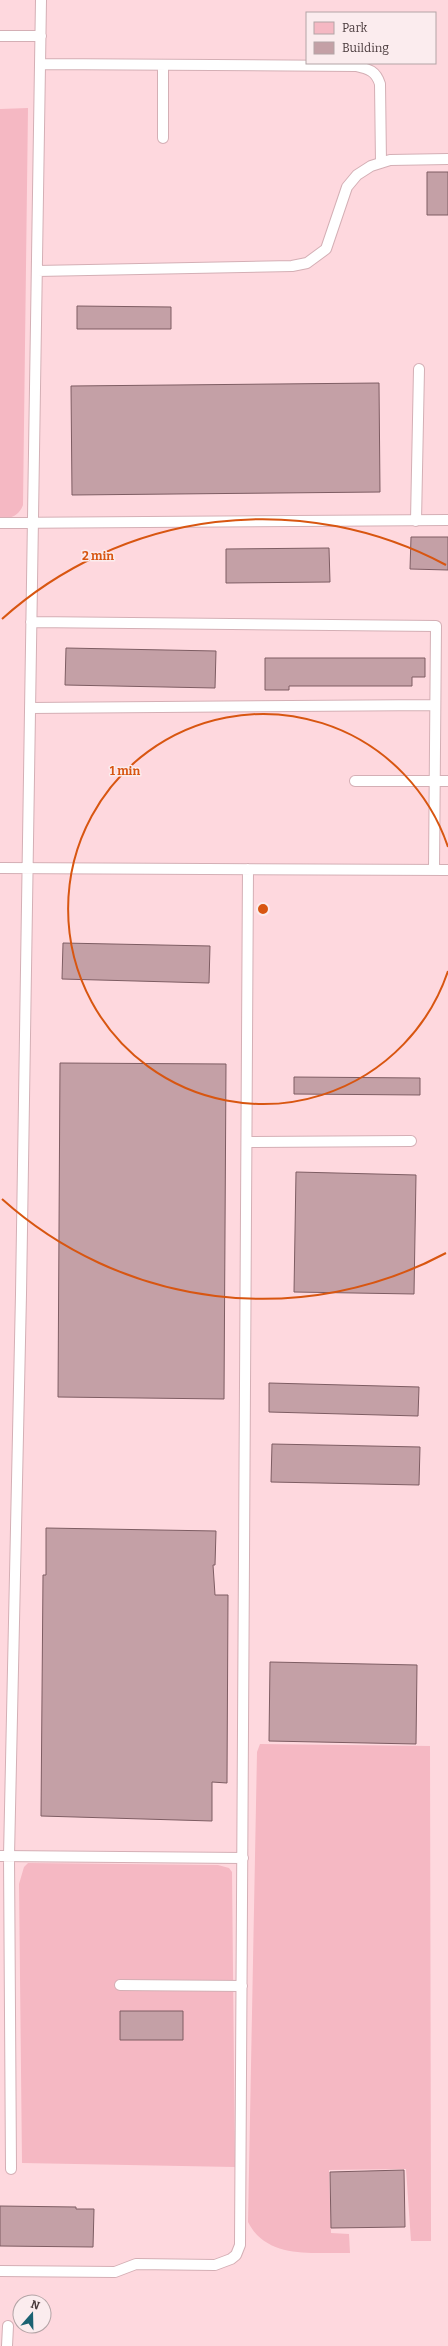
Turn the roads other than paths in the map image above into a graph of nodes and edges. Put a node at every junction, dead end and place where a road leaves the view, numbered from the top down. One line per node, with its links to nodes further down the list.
1 (42, 0): 3 (lane)
2 (0, 36): 3 (lane)
3 (41, 36): 4 (lane)
4 (40, 64): 5 (lane); 9 (lane)
5 (163, 65): 6 (lane); 8 (lane)
6 (163, 138)
7 (448, 159): 8 (lane)
8 (381, 163): 9 (lane)
9 (37, 271): 14 (lane)
10 (419, 369): 12 (lane)
11 (448, 520): 12 (lane)
12 (416, 521): 14 (lane)
13 (0, 523): 14 (lane)
14 (33, 523): 15 (lane)
15 (31, 622): 16 (lane); 17 (lane)
16 (435, 705): 17 (lane); 19 (lane)
17 (30, 708): 22 (lane)
18 (355, 781): 19 (lane)
19 (434, 781): 20 (lane); 24 (lane)
20 (448, 781)
21 (0, 868): 22 (lane)
22 (27, 868): 23 (lane); 28 (lane)
23 (248, 869): 24 (lane); 27 (lane)
24 (434, 870): 25 (lane)
25 (448, 870)
26 (411, 1141): 27 (lane)
27 (247, 1142): 29 (lane)
28 (5, 1856): 29 (lane); 32 (lane)
29 (243, 1858): 31 (lane)
30 (120, 1985): 31 (lane)
31 (242, 1986): 33 (lane)
32 (11, 2169)
33 (0, 2271)
34 (8, 2326): 35 (lane)
35 (8, 2346)

